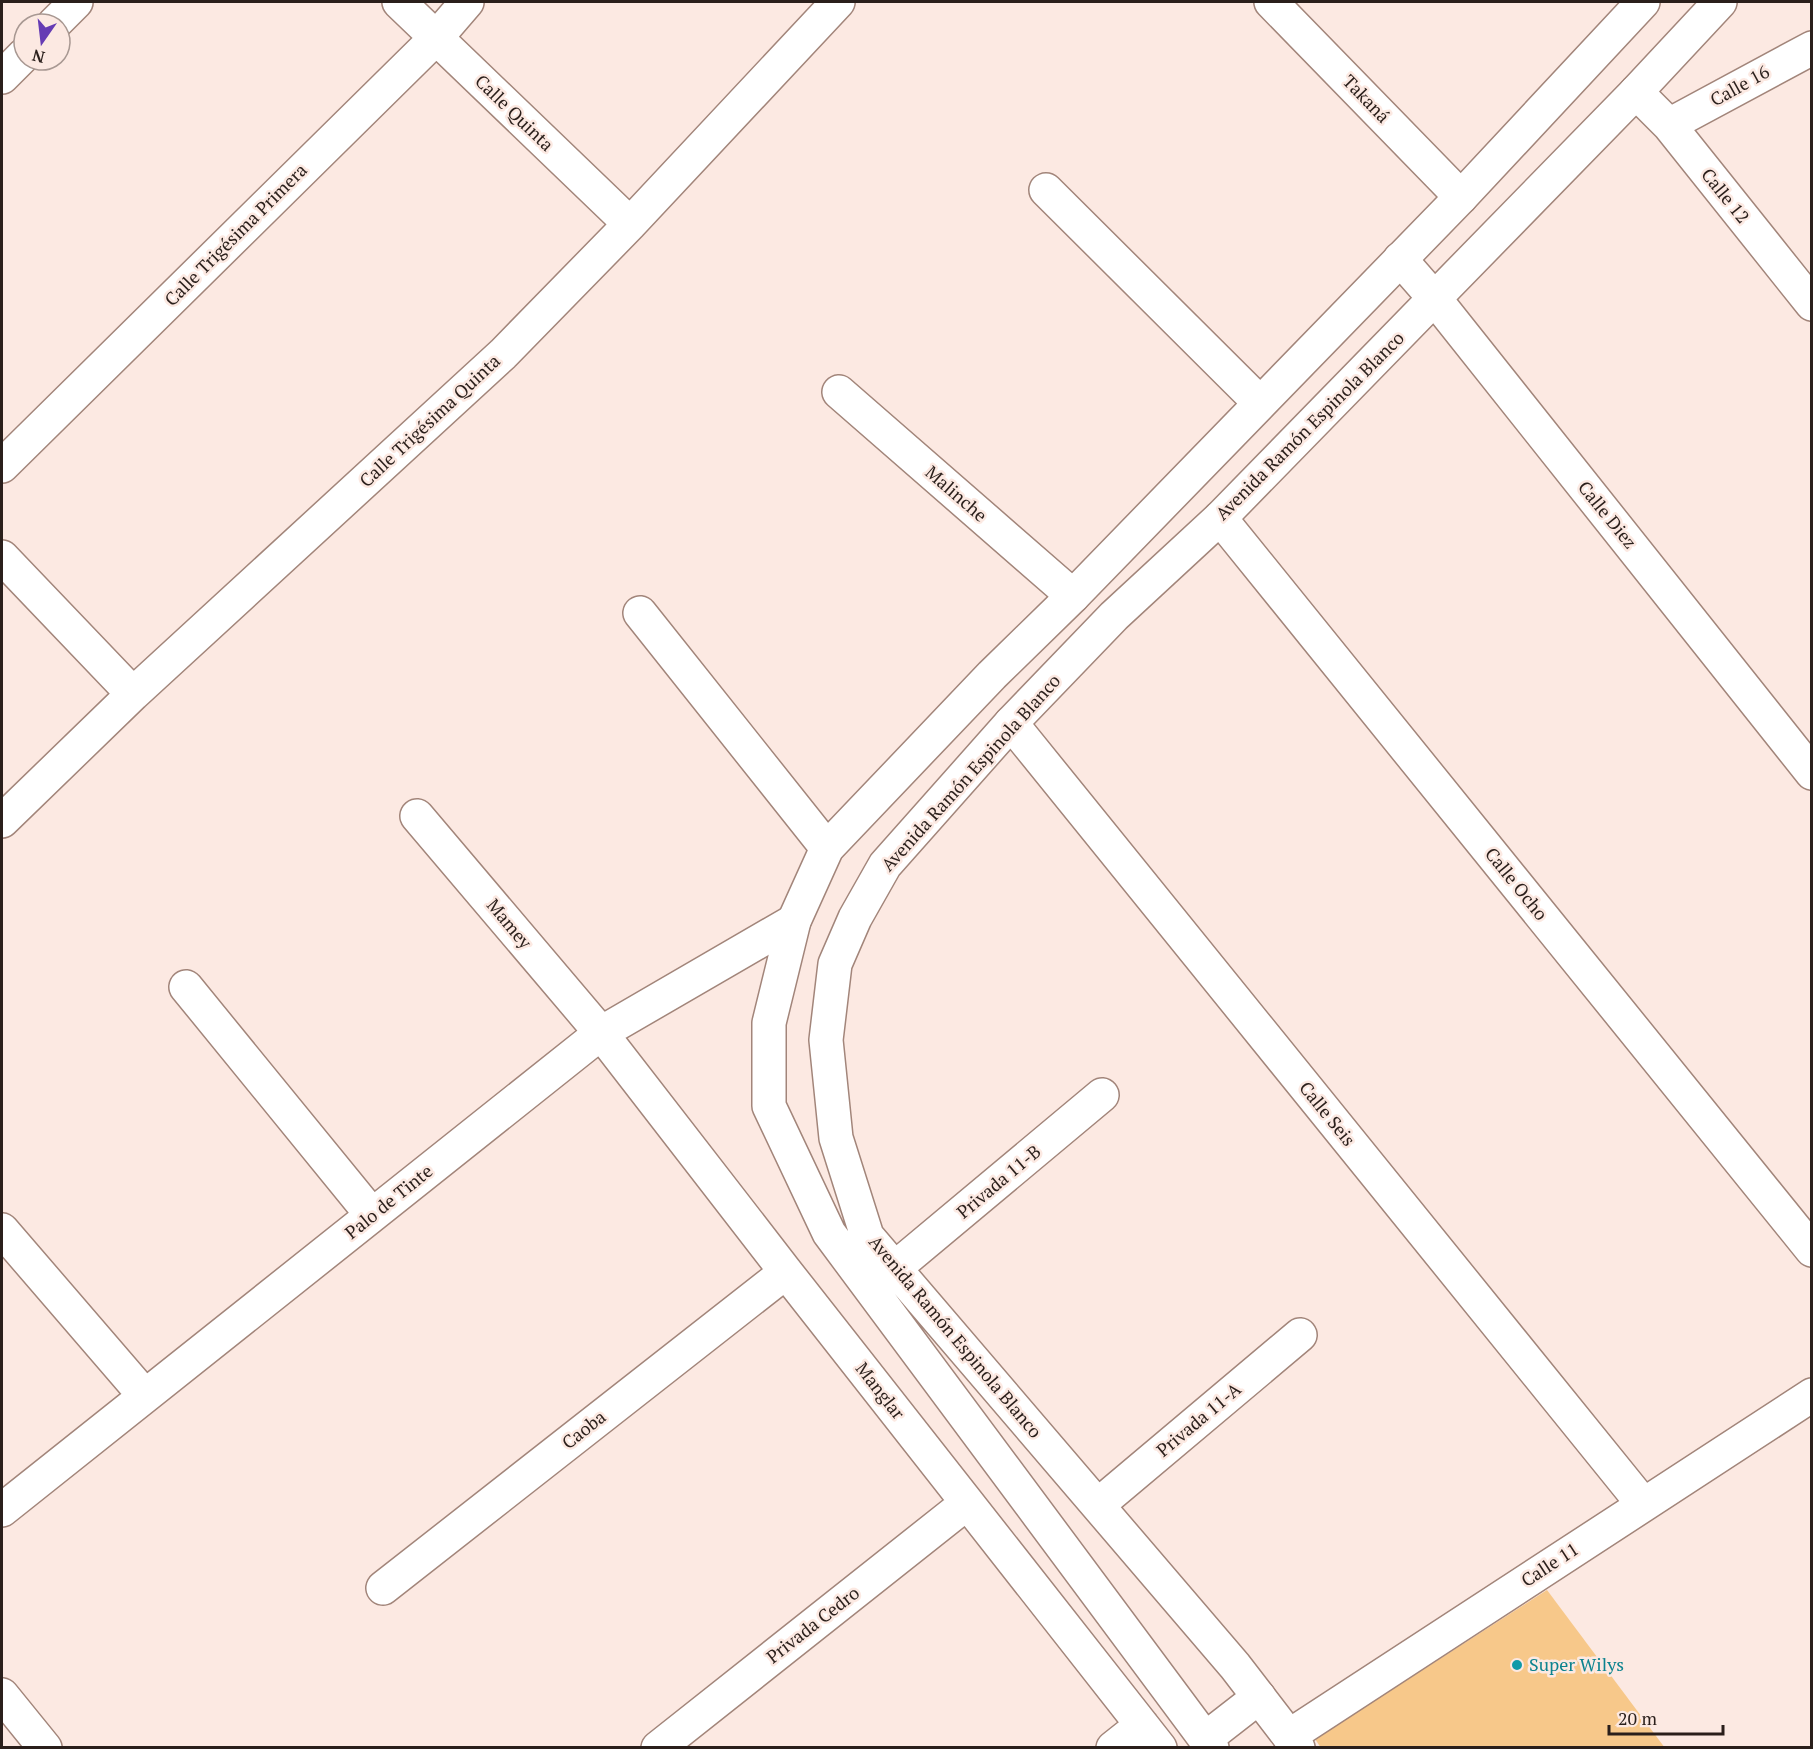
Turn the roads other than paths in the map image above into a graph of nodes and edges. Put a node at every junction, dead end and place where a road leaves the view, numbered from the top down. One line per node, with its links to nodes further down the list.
1 (399, 2): 7 (street, Calle Quinta)
2 (467, 2): 7 (street, Calle Trigésima Primera)
3 (838, 2): 13 (street, Calle Trigésima Quinta)
4 (1271, 2): 12 (street, Takaná)
5 (1643, 2): 12 (street, Avenida Ramón Espinola Blanco)
6 (1720, 2): 9 (street, Avenida Ramón Espinola Blanco)
7 (436, 38): 13 (street, Calle Quinta); 19 (street, Calle Trigésima Primera)
8 (1812, 48): 10 (street, Calle 16)
9 (1636, 92): 10 (street, Calle 12); 15 (street, Avenida Ramón Espinola Blanco)
10 (1669, 125): 16 (street, Calle 12)
11 (1046, 190): 18 (street)
12 (1461, 197): 14 (street, Avenida Ramón Espinola Blanco)
13 (630, 224): 24 (street, Calle Trigésima Quinta)
14 (1400, 259): 15 (street, Calle Diez); 18 (street, Avenida Ramón Espinola Blanco)
15 (1435, 299): 20 (street, Avenida Ramón Espinola Blanco); 26 (street, Calle Diez)
16 (1812, 304)
17 (839, 392): 22 (street, Malinche)
18 (1260, 403): 22 (street, Avenida Ramón Espinola Blanco)
19 (2, 466)
20 (1220, 518): 25 (street, Avenida Ramón Espinola Blanco); 36 (street, Calle Ocho)
21 (2, 557): 24 (street)
22 (1073, 596): 29 (street, Avenida Ramón Espinola Blanco)
23 (640, 613): 29 (street)
24 (133, 694): 28 (street, Calle Trigésima Quinta)
25 (1011, 723): 37 (street, Avenida Ramón Espinola Blanco); 43 (street, Calle Seis)
26 (1812, 773)
27 (417, 816): 32 (street, Mamey)
28 (2, 821)
29 (827, 848): 30 (street, Avenida Ramón Espinola Blanco)
30 (794, 921): 32 (street, Palo de Tinte); 51 (street, Avenida Ramón Espinola Blanco)
31 (186, 987): 34 (street)
32 (601, 1033): 34 (street, Palo de Tinte); 38 (street, Manglar)
33 (1102, 1095): 37 (street, Privada 11-B)
34 (372, 1215): 41 (street, Palo de Tinte)
35 (2, 1230): 41 (street)
36 (1812, 1250)
37 (895, 1268): 44 (street, Avenida Ramón Espinola Blanco)
38 (786, 1272): 42 (street, Manglar); 46 (street, Caoba)
39 (1300, 1335): 44 (street, Privada 11-A)
40 (1812, 1395): 43 (street, Calle 11)
41 (145, 1396): 45 (street, Palo de Tinte)
42 (967, 1503): 49 (street, Manglar); 53 (street, Privada Cedro)
43 (1644, 1504): 50 (street, Calle 11)
44 (1098, 1505): 48 (street, Avenida Ramón Espinola Blanco)
45 (2, 1510)
46 (383, 1588)
47 (2, 1695): 52 (street)
48 (1258, 1697): 50 (street, Avenida Ramón Espinola Blanco); 51 (street)
49 (1151, 1736): 54 (street)
50 (1294, 1742)
51 (1208, 1743)
52 (45, 1748)
53 (658, 1748)
54 (1113, 1748)

